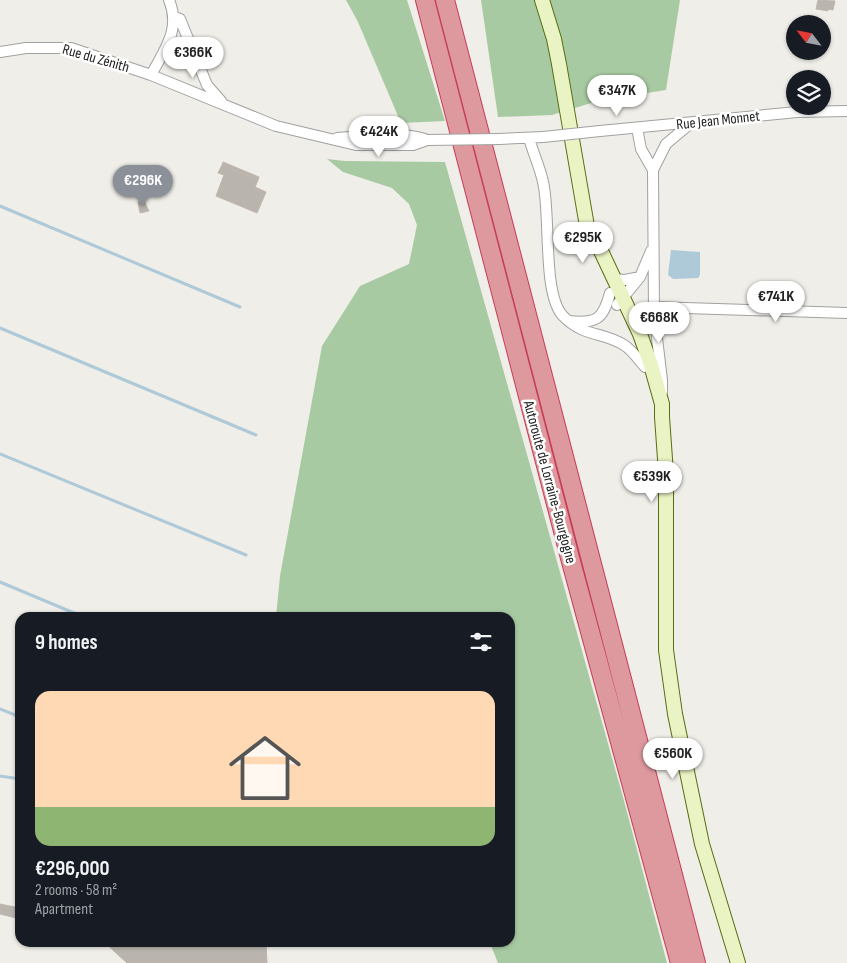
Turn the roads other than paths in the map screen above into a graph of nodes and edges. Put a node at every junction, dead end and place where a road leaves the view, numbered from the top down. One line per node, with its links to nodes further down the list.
1 (169, 0): 5 (street)
2 (425, 0): 23 (highway, Autoroute de Lorraine-Bourgogne)
3 (445, 0): 24 (highway, Autoroute de Lorraine-Bourgogne)
4 (542, 0): 17 (street)
5 (174, 17): 7 (street); 8 (street)
6 (0, 52): 7 (street, Rue du Zénith)
7 (151, 74): 8 (street, Rue du Zénith)
8 (225, 105): 13 (street, Rue du Zénith, bridge)
9 (847, 111): 10 (street, Rue Jean Monnet)
10 (692, 122): 11 (street, Rue Jean Monnet); 14 (street)
11 (637, 128): 12 (street, Rue Jean Monnet, bridge); 14 (street)
12 (529, 138): 13 (street, Rue Jean Monnet); 20 (street)
13 (499, 139)
14 (652, 170): 15 (street)
15 (654, 240): 16 (street); 18 (street)
16 (640, 277): 17 (street); 17 (street)
17 (616, 294): 20 (street); 21 (street); 22 (street)
18 (654, 308): 19 (street); 22 (street)
19 (847, 313)
20 (570, 321): 21 (street)
21 (645, 367): 22 (street)
22 (662, 411): 25 (street)
23 (680, 963)
24 (696, 963)
25 (738, 963)

